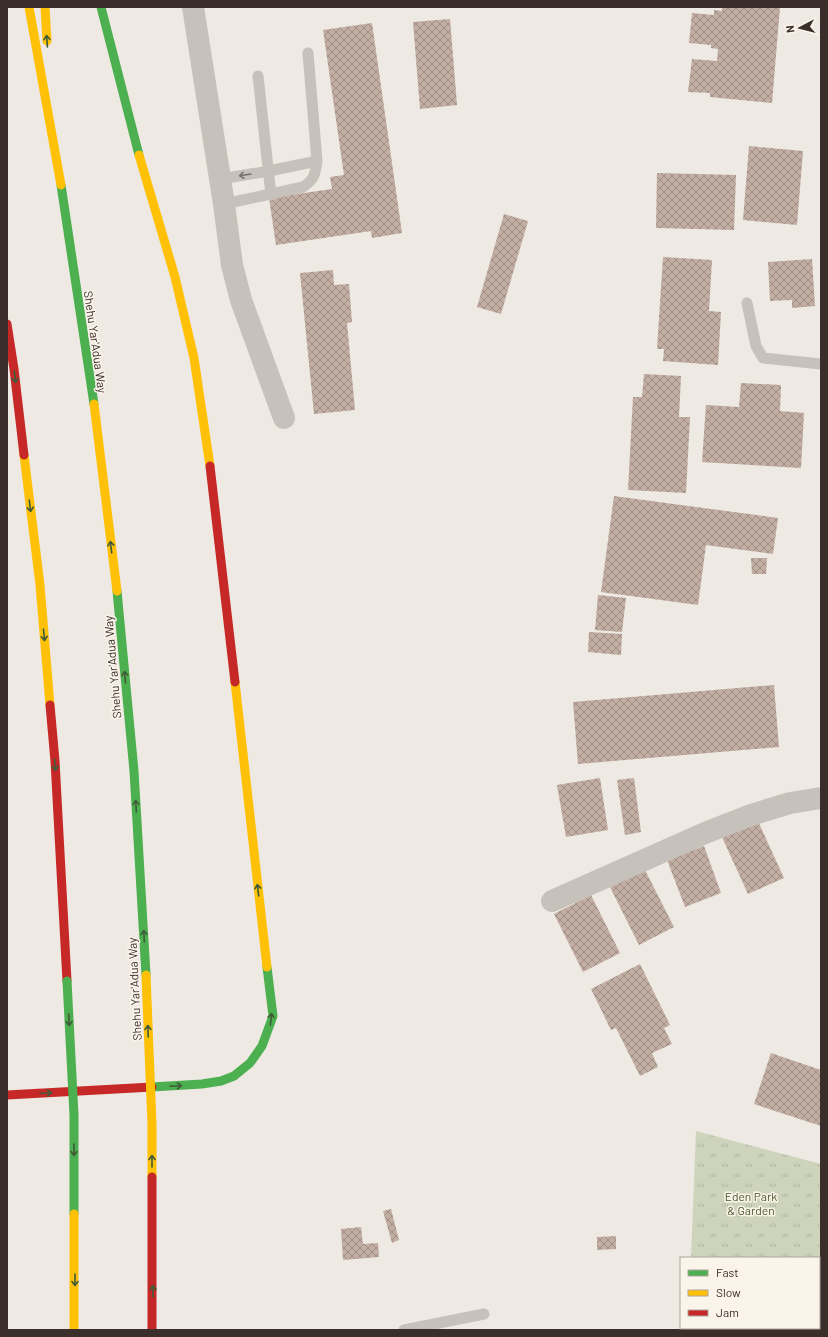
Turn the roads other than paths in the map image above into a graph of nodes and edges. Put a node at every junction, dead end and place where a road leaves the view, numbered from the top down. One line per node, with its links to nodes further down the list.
1 (29, 7): 9 (main road, Shehu Yar'Adua Way)
2 (45, 7): 5 (main road, one-way to 2)
3 (101, 7): 21 (main road, one-way to 3)
4 (193, 7): 12 (street)
5 (48, 49)
6 (308, 53): 10 (lane)
7 (48, 64): 9 (main road)
8 (258, 76): 11 (lane)
9 (50, 122): 24 (main road, Shehu Yar'Adua Way, one-way to 9, bridge)
10 (316, 161): 11 (lane); 13 (lane)
11 (269, 171): 12 (lane, one-way to 12); 13 (lane)
12 (220, 179): 14 (street)
13 (272, 195): 14 (lane)
14 (224, 204): 18 (street)
15 (747, 303): 17 (lane)
16 (7, 324): 23 (main road, one-way to 23, bridge)
17 (821, 364)
18 (284, 418)
19 (821, 798): 20 (street)
20 (552, 901)
21 (7, 1095)
22 (484, 1314): 25 (lane)
23 (74, 1330)
24 (152, 1330)
25 (404, 1330)

